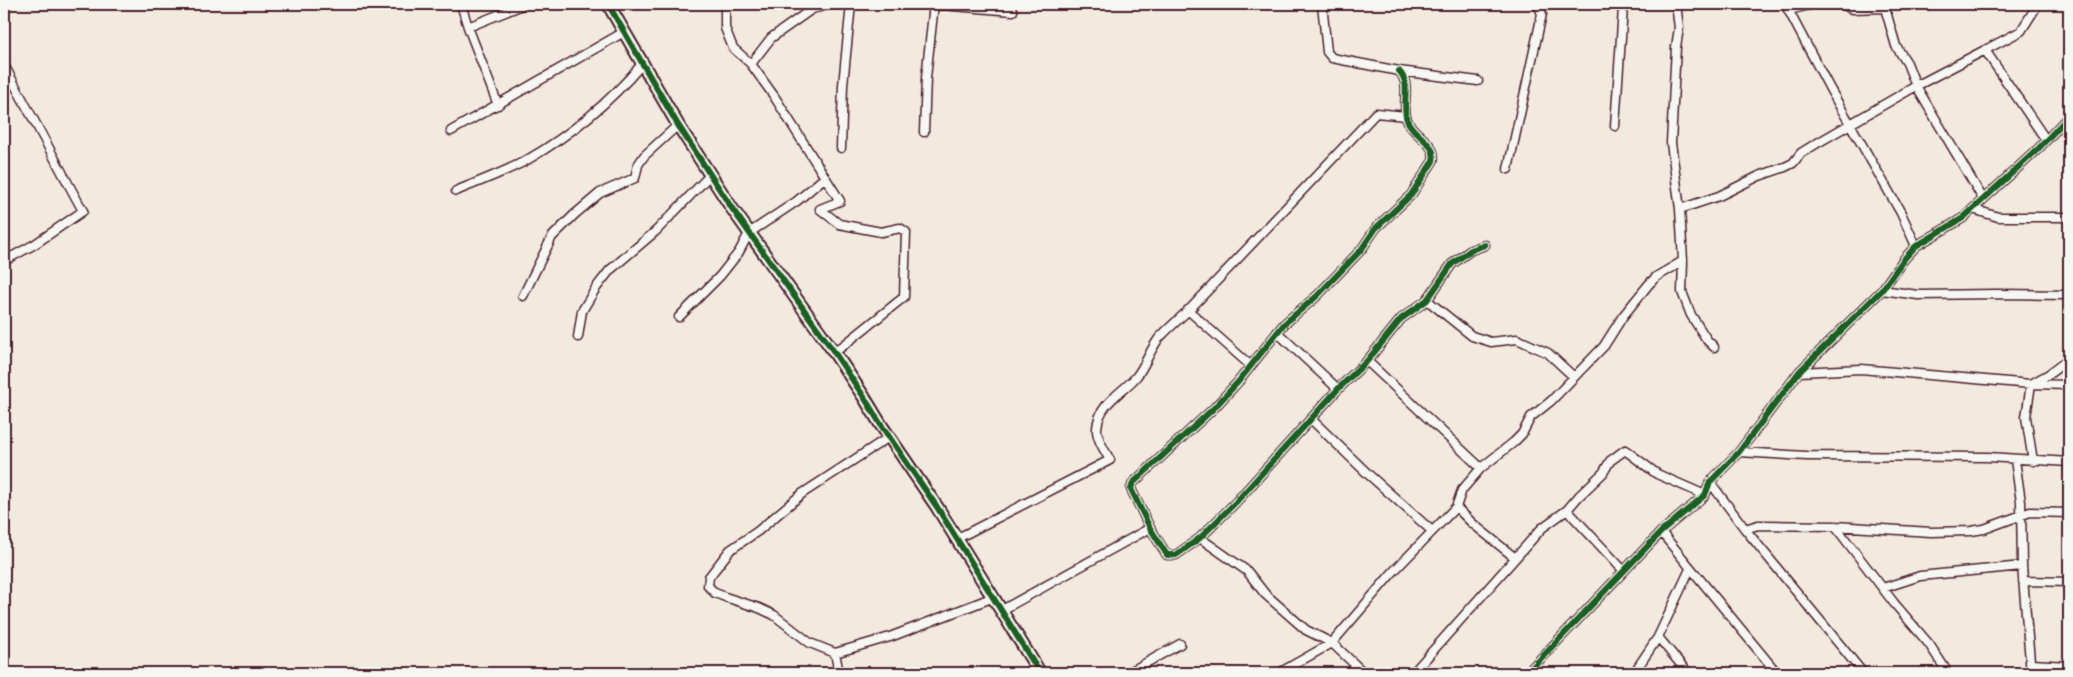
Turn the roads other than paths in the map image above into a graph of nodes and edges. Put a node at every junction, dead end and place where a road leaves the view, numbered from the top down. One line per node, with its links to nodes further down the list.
1 (462, 4): 18 (street)
2 (525, 4): 18 (street)
3 (608, 4): 19 (street)
4 (725, 4): 22 (street)
5 (832, 4): 22 (street)
6 (851, 4): 36 (street)
7 (929, 4): 8 (street)
8 (934, 4): 17 (street); 34 (street)
9 (1322, 4): 24 (street)
10 (1538, 4): 37 (street)
11 (1620, 4): 32 (street)
12 (1676, 4): 42 (street)
13 (1814, 4): 16 (street)
14 (1842, 4): 26 (street)
15 (2038, 4): 20 (street)
16 (1787, 7): 31 (street)
17 (1014, 11)
18 (468, 27): 27 (street)
19 (624, 32): 21 (street); 27 (street)
20 (1985, 50): 26 (street); 35 (street)
21 (642, 64): 30 (street); 40 (street)
22 (752, 64): 39 (street)
23 (4, 65): 48 (street)
24 (1399, 70): 25 (street); 28 (street)
25 (1478, 81)
26 (1916, 86): 31 (street); 41 (street)
27 (498, 105): 33 (street)
28 (1406, 116): 54 (street); 56 (street)
29 (2069, 116): 35 (street)
30 (678, 125): 38 (street); 52 (street)
31 (1851, 125): 42 (street); 47 (street)
32 (1615, 126)
33 (451, 131)
34 (924, 132)
35 (2046, 140): 41 (street)
36 (841, 148)
37 (1508, 169)
38 (710, 175): 45 (street); 57 (street)
39 (824, 178): 45 (street); 59 (street)
40 (456, 191)
41 (1983, 199): 43 (street)
42 (1680, 209): 49 (street)
43 (1973, 210): 44 (street); 47 (street)
44 (2069, 217)
45 (749, 233): 55 (street); 59 (street)
46 (1485, 245): 53 (street)
47 (1916, 246): 50 (street)
48 (4, 261)
49 (1683, 261): 58 (street); 64 (street)
50 (1882, 290): 51 (street); 63 (street)
51 (2069, 295)
52 (523, 296)
53 (1427, 300): 61 (street); 64 (street)
54 (1188, 310): 62 (street); 87 (street)
55 (679, 317)
56 (1278, 333): 62 (street); 67 (street)
57 (578, 337)
58 (1714, 347)
59 (834, 353): 69 (street)
60 (2069, 359): 65 (street)
61 (1367, 361): 67 (street); 74 (street)
62 (1251, 366): 82 (street)
63 (1799, 372): 65 (street); 70 (street)
64 (1574, 377): 74 (street)
65 (2031, 384): 66 (street); 72 (street)
66 (2069, 384)
67 (1338, 389): 68 (street)
68 (1311, 419): 84 (street); 86 (street)
69 (889, 436): 87 (street); 100 (street)
70 (1739, 452): 71 (street); 75 (street)
71 (2015, 460): 72 (street); 79 (street)
72 (2033, 461): 73 (street)
73 (2069, 462)
74 (1481, 468): 77 (street)
75 (1710, 482): 76 (street); 83 (street)
76 (1705, 496): 78 (street); 85 (street)
77 (1456, 507): 84 (street); 88 (street)
78 (1567, 510): 88 (street); 91 (street)
79 (2021, 514): 80 (street); 81 (street); 89 (street)
80 (2069, 514)
81 (1835, 526): 83 (street); 94 (street)
82 (1150, 528): 86 (street); 96 (street)
83 (1745, 529): 113 (street)
84 (1432, 531): 98 (street)
85 (1661, 532): 90 (street); 91 (street)
86 (1200, 538): 98 (street)
87 (956, 539): 95 (street)
88 (1514, 557): 108 (street)
89 (2022, 566): 92 (street); 94 (street)
90 (1690, 569): 97 (street); 112 (street)
91 (1624, 571): 109 (street)
92 (2024, 581): 93 (street); 101 (street)
93 (2069, 582)
94 (1883, 588): 114 (street)
95 (994, 597): 96 (street); 100 (street)
96 (1002, 610): 104 (street)
97 (1658, 637): 110 (street); 111 (street)
98 (1332, 643): 106 (street); 107 (street)
99 (1180, 644): 105 (street)
100 (836, 653): 103 (street)
101 (2031, 664): 102 (street); 115 (street)
102 (2069, 666)
103 (839, 673)
104 (1040, 673)
105 (1128, 673)
106 (1279, 673)
107 (1364, 673)
108 (1413, 673)
109 (1527, 673)
110 (1634, 673)
111 (1688, 673)
112 (1777, 673)
113 (1863, 673)
114 (1948, 673)
115 (2031, 673)

